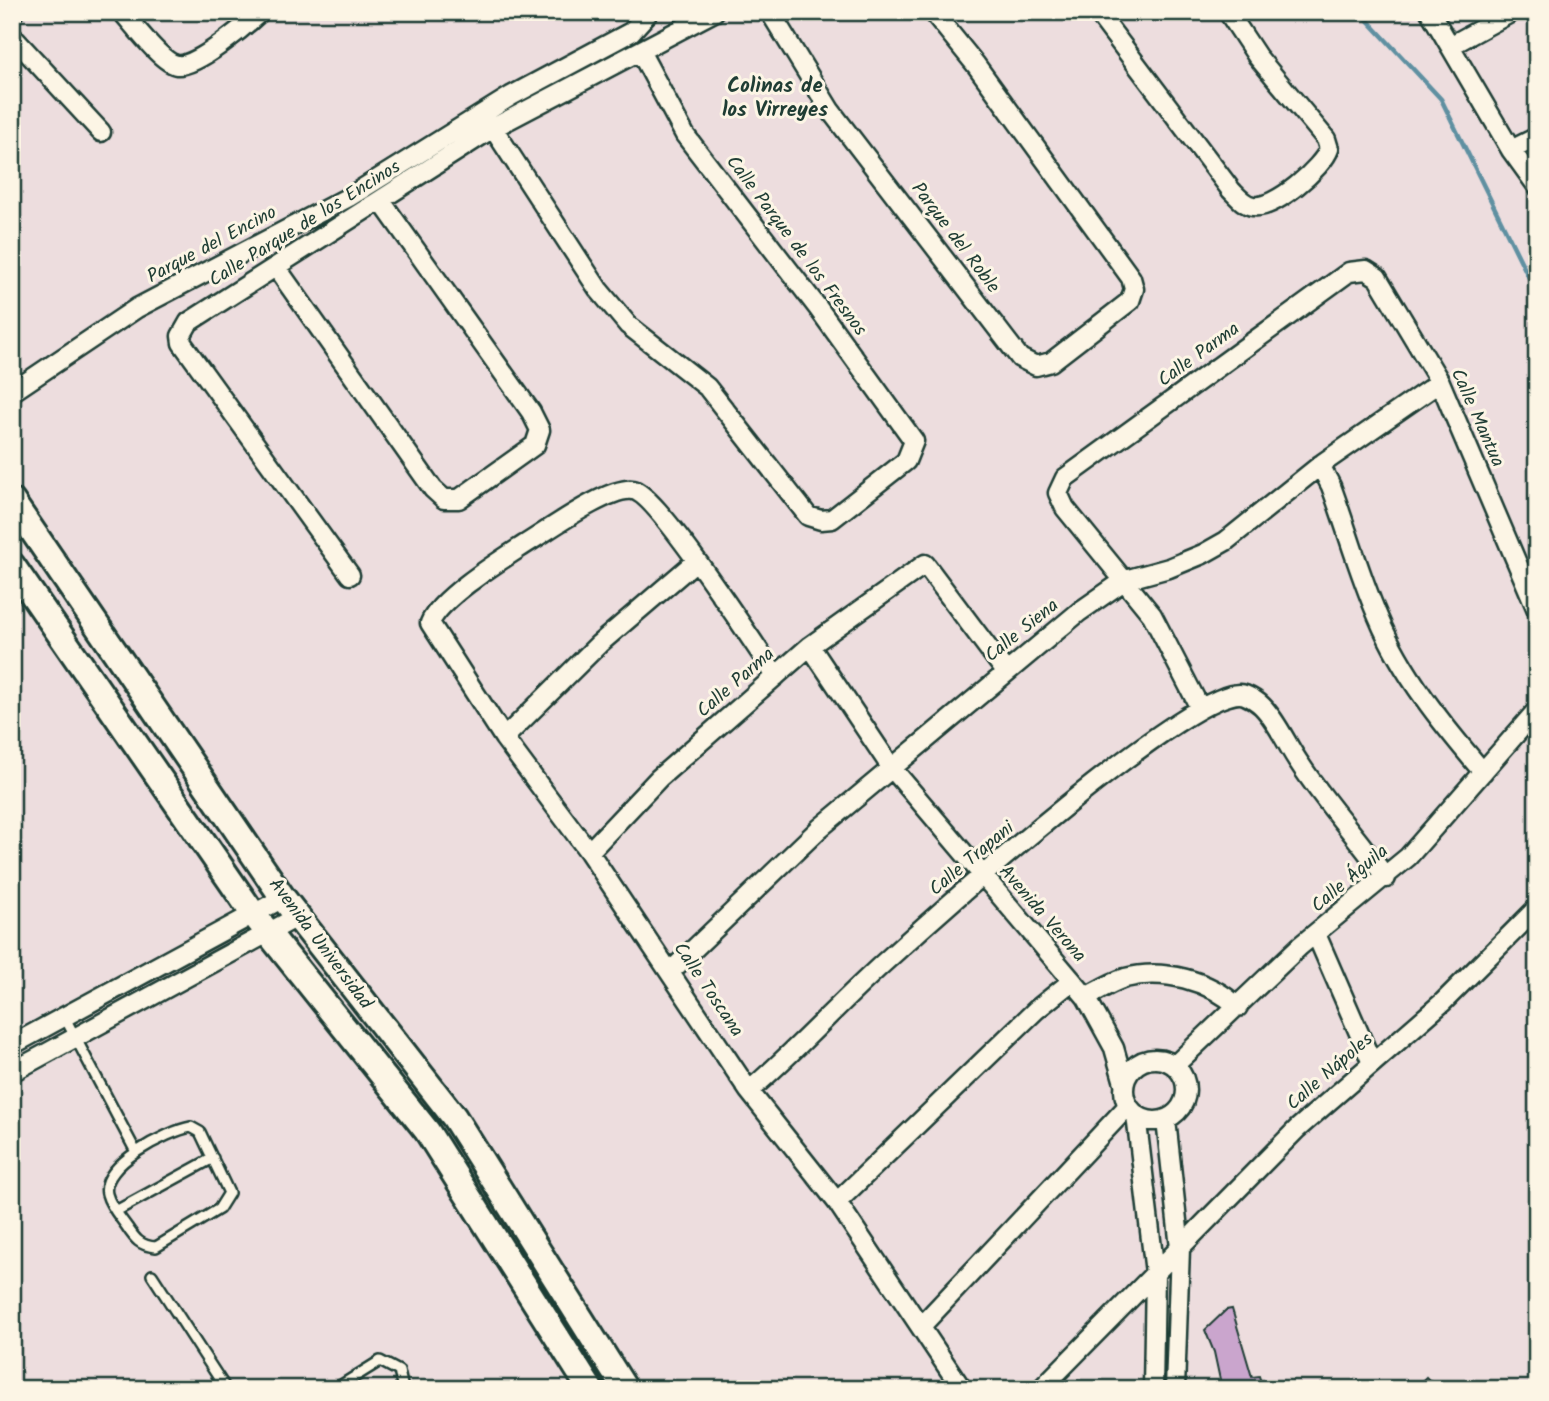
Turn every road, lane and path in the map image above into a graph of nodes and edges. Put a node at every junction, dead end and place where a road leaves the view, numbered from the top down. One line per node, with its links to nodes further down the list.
1 (122, 12): 2 (street)
2 (260, 12)
3 (649, 12): 23 (street, Parque del Encino)
4 (714, 12): 13 (street, Calle Parque de los Encinos)
5 (770, 12): 6 (street, Parque del Roble)
6 (933, 12)
7 (1097, 12): 8 (street)
8 (1227, 12)
9 (1430, 12): 12 (street)
10 (1512, 12): 12 (street)
11 (12, 36): 15 (street)
12 (1450, 46): 17 (street)
13 (641, 53): 14 (street, Calle Parque de los Encinos); 14 (street, Calle Parque de los Fresnos)
14 (493, 128): 19 (street, Calle Parque de los Encinos)
15 (101, 132)
16 (1537, 137): 17 (street)
17 (1511, 150): 18 (street)
18 (1537, 186)
19 (381, 201): 20 (street, Calle Parque de los Encinos); 20 (street)
20 (276, 267): 28 (street, Calle Parque de los Encinos)
21 (1349, 272): 22 (street, Calle Mantua); 29 (street, Calle Parma)
22 (1440, 382): 24 (street, Calle Siena); 30 (street, Calle Mantua)
23 (12, 392)
24 (1320, 465): 29 (street, Calle Siena); 38 (street)
25 (12, 501): 42 (main road, Avenida Universidad)
26 (696, 561): 33 (street); 36 (street); 36 (street, Calle Toscana)
27 (12, 565): 44 (main road, Avenida Universidad)
28 (350, 575)
29 (1125, 580): 32 (street, Calle Siena); 34 (street)
30 (1537, 610)
31 (810, 646): 32 (street, Calle Parma); 33 (street, Calle Parma); 37 (street, Avenida Verona)
32 (1006, 672): 37 (street, Calle Siena)
33 (776, 676): 39 (street, Calle Parma)
34 (1199, 706): 40 (street, Calle Trapani); 41 (street, Calle Trapani)
35 (1537, 710): 38 (street, Calle Águila)
36 (504, 738): 39 (street, Calle Toscana)
37 (891, 767): 40 (street, Avenida Verona); 46 (street, Calle Siena)
38 (1483, 772): 41 (street, Calle Águila)
39 (589, 852): 46 (street, Calle Toscana)
40 (983, 877): 47 (street, Avenida Verona); 59 (street, Calle Trapani)
41 (1386, 878): 45 (street, Calle Águila)
42 (290, 908): 44 (street); 76 (main road, Avenida Universidad)
43 (1537, 908): 54 (street, Calle Nápoles)
44 (261, 924): 50 (street); 51 (street); 75 (main road, Avenida Universidad)
45 (1316, 933): 49 (street, Calle Águila); 54 (street)
46 (671, 971): 59 (street, Calle Toscana)
47 (1072, 981): 48 (street, Avenida Verona); 64 (street)
48 (1086, 997): 49 (street); 53 (street, Avenida Verona)
49 (1237, 1007): 56 (street, Calle Águila)
50 (64, 1016): 51 (lane); 52 (street)
51 (76, 1037): 57 (street); 62 (lane)
52 (12, 1045)
53 (1114, 1048): 55 (street); 58 (street, Avenida Verona)
54 (1372, 1063): 66 (street, Calle Nápoles)
55 (1135, 1065): 56 (street); 58 (street)
56 (1175, 1065): 61 (street)
57 (12, 1072)
58 (1124, 1083): 60 (street)
59 (750, 1091): 64 (street, Calle Toscana)
60 (1132, 1110): 61 (street); 67 (street); 69 (street)
61 (1166, 1120): 66 (street)
62 (136, 1152): 63 (lane); 65 (lane)
63 (213, 1158): 65 (lane); 65 (lane)
64 (837, 1202): 69 (street, Calle Toscana)
65 (116, 1211)
66 (1180, 1248): 67 (street, Calle Nápoles); 71 (street)
67 (1155, 1273): 70 (street); 78 (street, Calle Nápoles)
68 (152, 1275): 72 (lane)
69 (922, 1325): 77 (street, Calle Toscana)
70 (1153, 1365): 71 (street); 79 (street)
71 (1174, 1365): 80 (street)
72 (226, 1389)
73 (335, 1389): 74 (lane)
74 (403, 1389)
75 (590, 1389)
76 (625, 1389)
77 (962, 1389)
78 (1041, 1389)
79 (1153, 1389)
80 (1175, 1389)

